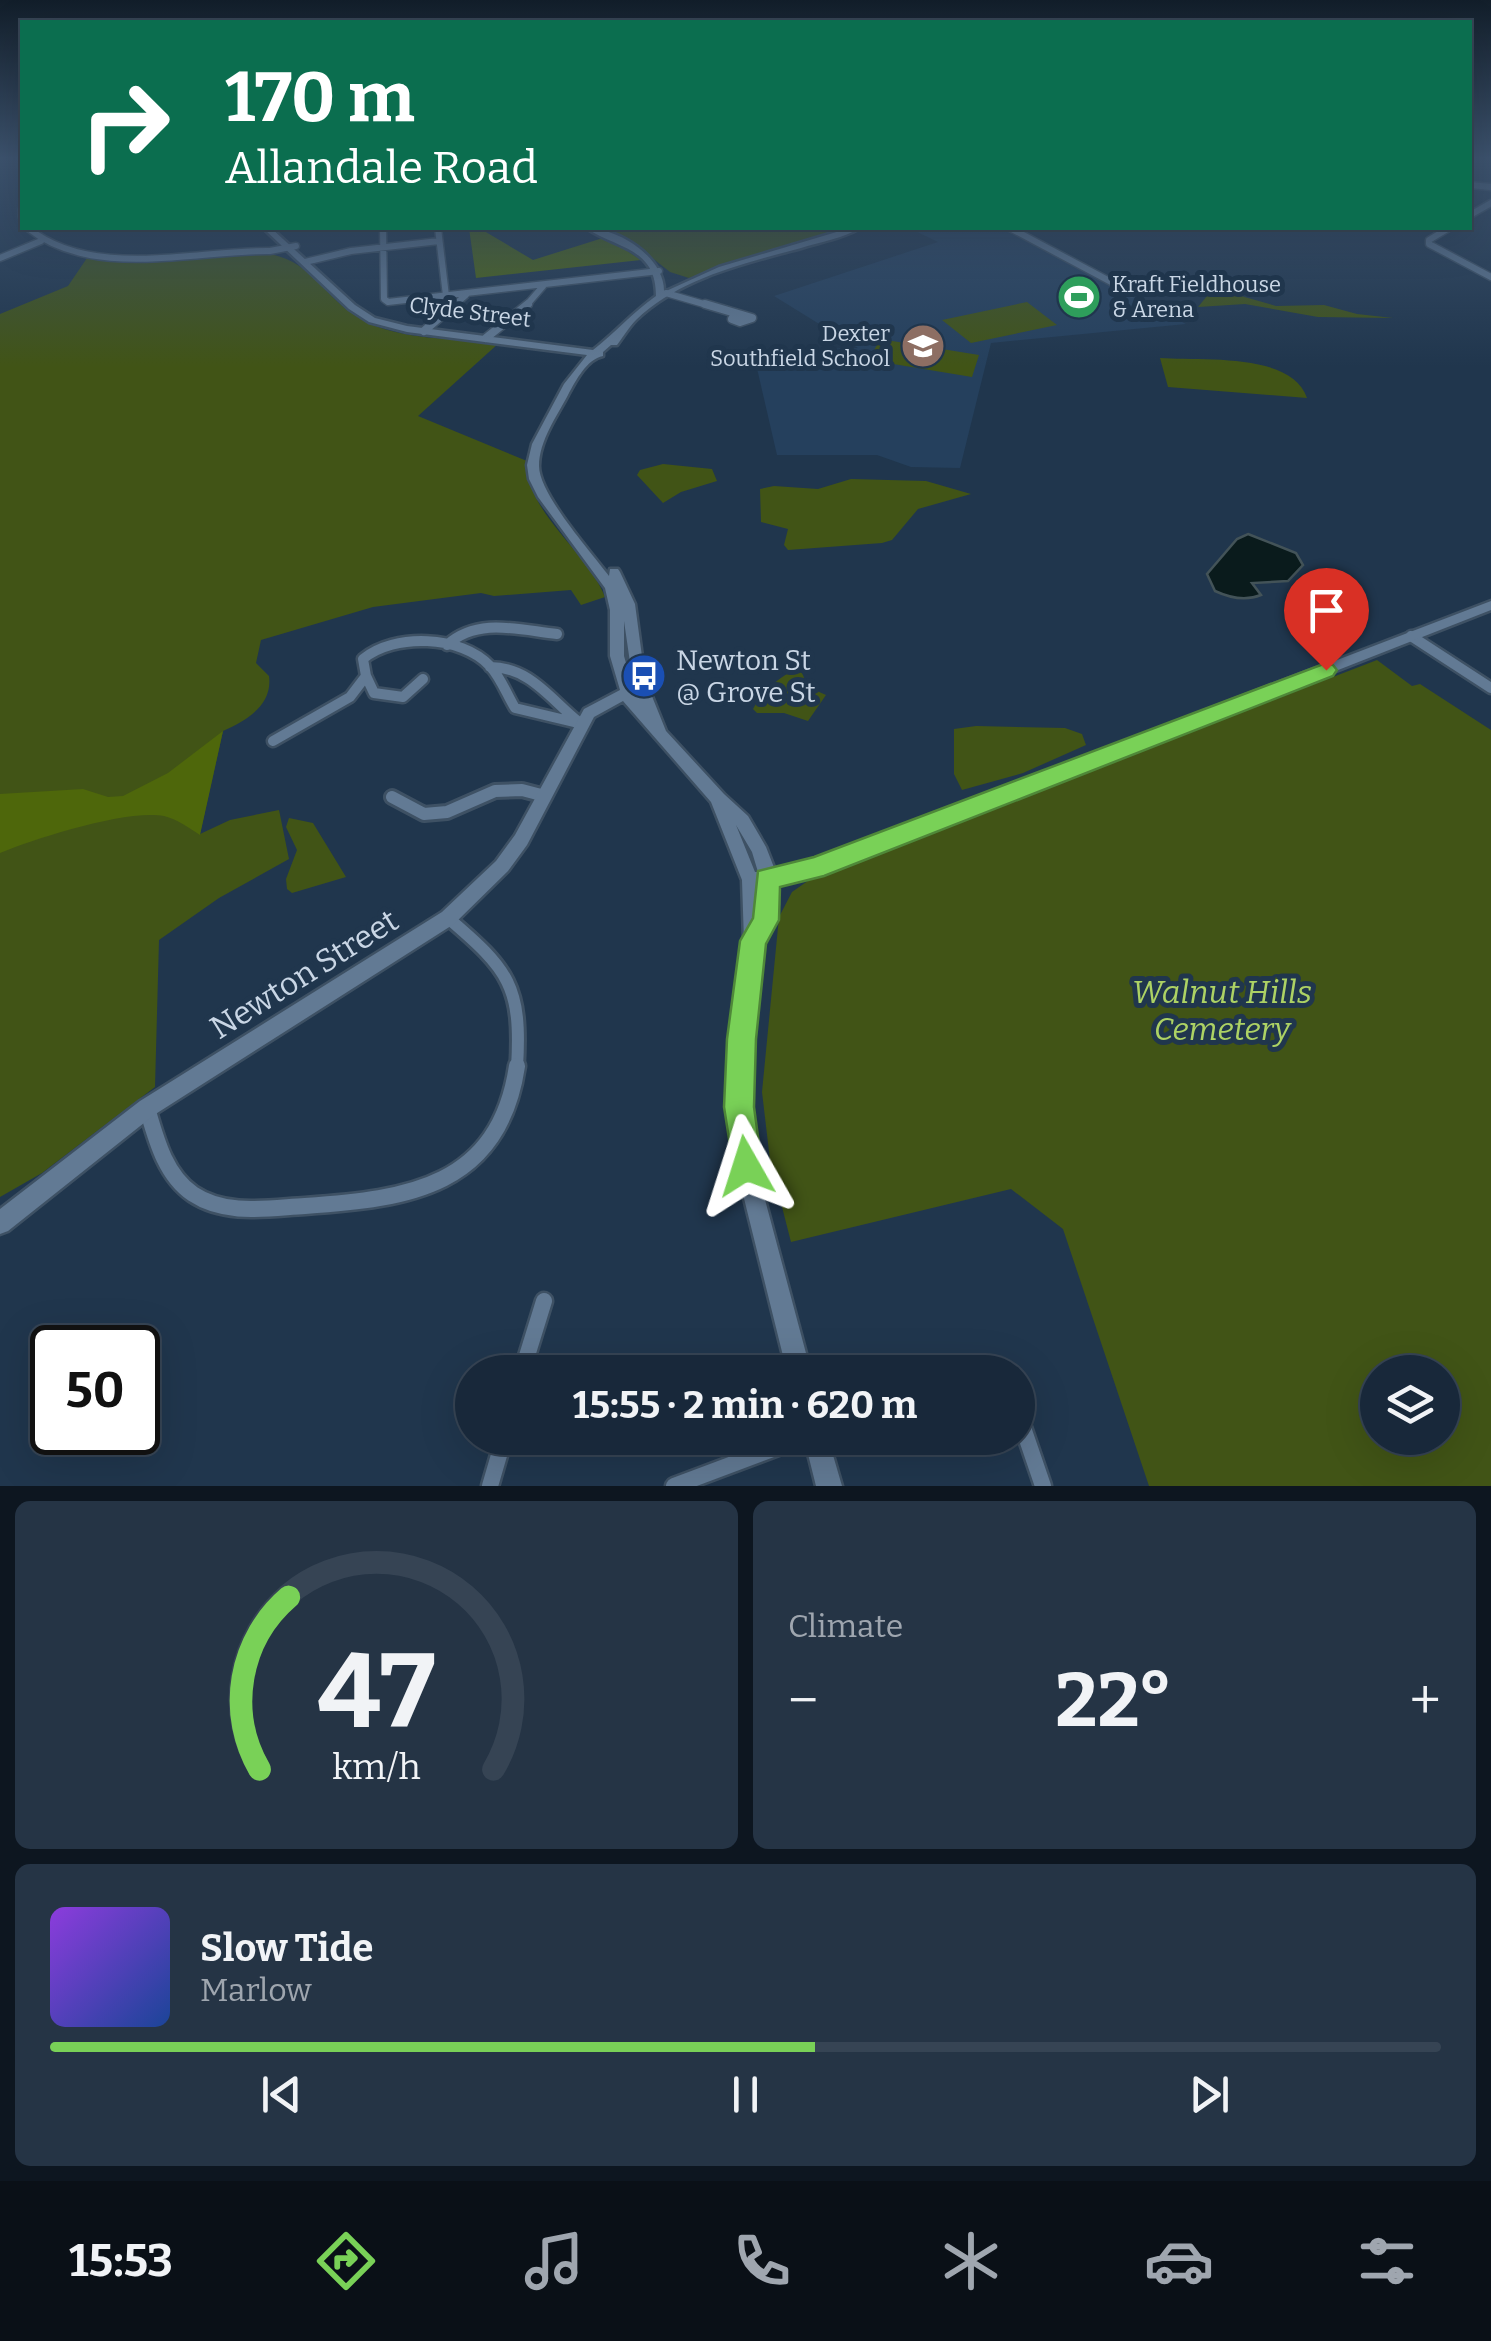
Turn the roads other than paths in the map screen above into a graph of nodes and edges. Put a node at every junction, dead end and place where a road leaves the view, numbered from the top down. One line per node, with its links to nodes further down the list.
1 (30, 230): 10 (street)
2 (271, 230): 12 (main road)
3 (278, 230): 12 (main road)
4 (383, 230): 13 (street)
5 (438, 230): 11 (street)
6 (595, 230): 17 (main road)
7 (850, 230): 23 (main road)
8 (1014, 230): 21 (street)
9 (1446, 230): 18 (street)
10 (41, 241): 12 (street); 14 (street)
11 (438, 242): 13 (street); 24 (street)
12 (291, 245): 15 (main road, Clyde Street)
13 (383, 246): 15 (street); 24 (street)
14 (0, 258)
15 (308, 261): 26 (main road, Clyde Street)
16 (1491, 266): 18 (street)
17 (659, 271): 20 (street); 23 (main road)
18 (1479, 271): 19 (street)
19 (1491, 277)
20 (544, 285): 22 (street); 27 (street)
21 (1132, 293)
22 (466, 294): 24 (street); 26 (street)
23 (663, 295): 25 (street); 29 (main road)
24 (446, 296)
25 (735, 316)
26 (426, 330): 27 (main road, Clyde Street)
27 (488, 337): 28 (main road, Clyde Street); 29 (main road, Clyde Street)
28 (565, 349): 29 (main road, Clyde Street); 30 (main road, Clyde Street)
29 (600, 352): 30 (main road); 39 (main road)
30 (580, 367): 39 (main road)
31 (1491, 604): 33 (main road)
32 (557, 634): 34 (street)
33 (1411, 636): 38 (street); 44 (main road)
34 (447, 645): 35 (street); 36 (street)
35 (490, 666): 40 (street); 40 (street)
36 (366, 676): 37 (street); 41 (street)
37 (423, 679)
38 (1491, 688)
39 (634, 693): 40 (main road); 44 (main road)
40 (582, 724): 42 (main road, Newton Street)
41 (272, 741)
42 (546, 796): 43 (street); 45 (main road, Newton Street)
43 (392, 797)
44 (761, 876): 50 (main road)
45 (448, 918): 46 (main road, Newton Street); 46 (street)
46 (147, 1108): 47 (main road, Newton Street)
47 (0, 1224)
48 (544, 1301): 49 (street)
49 (527, 1355)
50 (796, 1355)
51 (499, 1455): 55 (street)
52 (757, 1455): 56 (street)
53 (821, 1455): 57 (main road)
54 (1032, 1455): 58 (street)
55 (490, 1486)
56 (674, 1486)
57 (829, 1486)
58 (1042, 1486)

